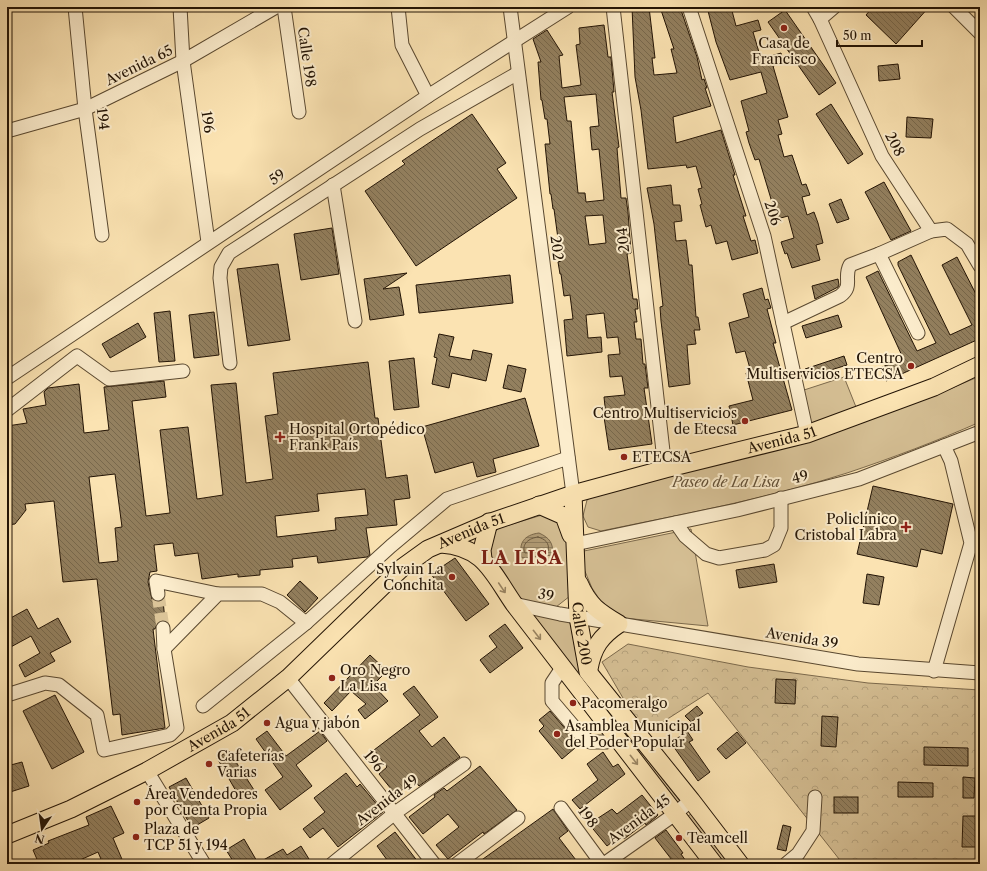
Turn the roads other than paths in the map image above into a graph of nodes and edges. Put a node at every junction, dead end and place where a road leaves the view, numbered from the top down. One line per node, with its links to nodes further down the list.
1 (75, 7): 19 (street, 194)
2 (180, 7): 16 (street, 196)
3 (276, 7): 16 (street, Avenida 65)
4 (284, 7): 20 (street, Calle 198)
5 (398, 7): 18 (street)
6 (510, 7): 15 (street, 202)
7 (568, 7): 15 (street, 59)
8 (613, 7): 40 (street, 204)
9 (689, 7): 29 (street, 206)
10 (813, 7): 13 (street, 208)
11 (834, 7): 13 (street)
12 (954, 7): 14 (street)
13 (820, 19): 23 (street, 208)
14 (980, 33)
15 (514, 42): 17 (street, 202); 18 (street, 59)
16 (183, 61): 19 (street, Avenida 65); 25 (street, 196)
17 (518, 73): 22 (street); 39 (street, 202)
18 (428, 96): 25 (street, 59)
19 (85, 109): 21 (street, Avenida 65); 24 (street, 194)
20 (299, 112)
21 (7, 132)
22 (333, 185): 28 (street); 31 (street)
23 (931, 231): 26 (street); 27 (street)
24 (102, 235)
25 (208, 242): 34 (street, 59)
26 (880, 254): 29 (street); 30 (street)
27 (980, 266)
28 (355, 321)
29 (783, 323): 37 (street, 206)
30 (918, 333)
31 (230, 363)
32 (980, 365): 37 (main road, Avenida 51)
33 (183, 371): 35 (street)
34 (7, 378)
35 (7, 410)
36 (980, 432): 38 (street, 49)
37 (807, 434): 40 (main road, Avenida 51)
38 (944, 446): 42 (street, 49); 59 (street)
39 (568, 458): 41 (street, 202); 54 (street)
40 (665, 468): 41 (main road, Avenida 51)
41 (573, 494): 43 (main road, Avenida 51); 47 (main road, Calle 200)
42 (782, 498): 45 (street, 49); 45 (street)
43 (539, 505): 44 (main road, Avenida 51); 47 (main road)
44 (489, 522): 46 (main road, Avenida 51); 48 (main road)
45 (676, 523): 47 (street, 49)
46 (440, 544): 48 (main road, Calle 200); 62 (main road, Avenida 51)
47 (575, 544): 49 (main road, Calle 200)
48 (483, 559): 52 (main road, Calle 200, one-way to 52)
49 (577, 577): 53 (main road, Calle 200); 55 (main road)
50 (158, 594): 51 (street)
51 (218, 594): 54 (street); 57 (street)
52 (514, 604): 53 (street, 39); 58 (main road, Calle 200, one-way to 58)
53 (578, 617): 55 (street, 39); 60 (main road, Calle 200)
54 (306, 623): 64 (street)
55 (619, 624): 59 (street, Avenida 39); 60 (main road)
56 (163, 628): 57 (street)
57 (164, 649): 63 (street)
58 (562, 668): 65 (main road, Calle 200); 65 (street)
59 (934, 671): 61 (street, Avenida 39)
60 (588, 672): 69 (main road, Calle 200)
61 (980, 674)
62 (288, 678): 67 (main road, Avenida 51); 71 (street, 196)
63 (7, 695)
64 (203, 706)
65 (616, 738): 72 (main road, Calle 200, one-way to 72)
66 (464, 764): 71 (street, Avenida 49)
67 (147, 771): 74 (main road, Avenida 51); 75 (street)
68 (815, 797): 82 (street)
69 (691, 800): 72 (street, Avenida 45); 81 (main road, Calle 200)
70 (561, 808): 79 (street, 198)
71 (395, 813): 76 (street, Avenida 49); 77 (street, 196)
72 (675, 814): 79 (street, Avenida 45); 80 (main road, Calle 200)
73 (518, 818): 78 (street)
74 (7, 835)
75 (204, 864)
76 (332, 864)
77 (434, 864)
78 (457, 864)
79 (603, 864)
80 (714, 864)
81 (740, 864)
82 (786, 864)

